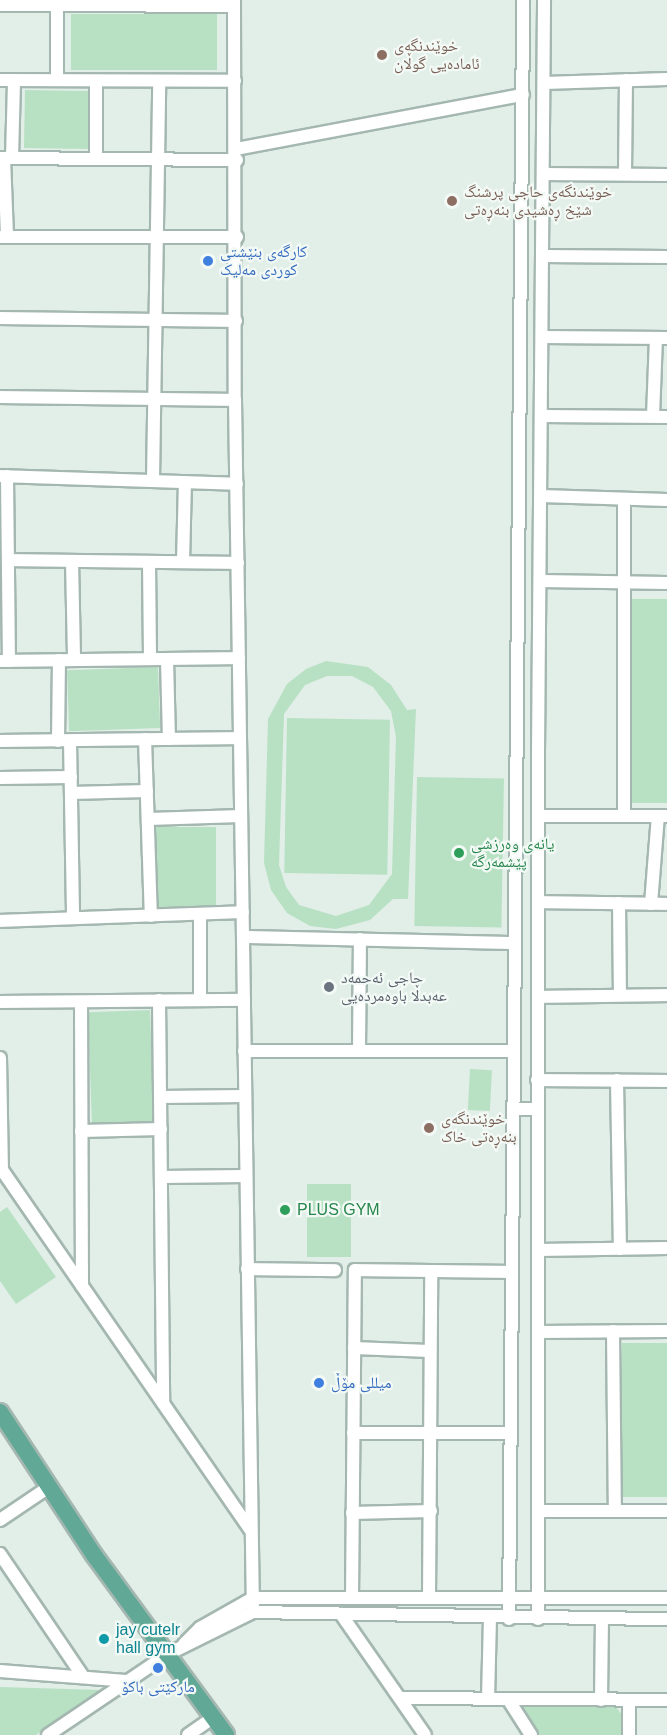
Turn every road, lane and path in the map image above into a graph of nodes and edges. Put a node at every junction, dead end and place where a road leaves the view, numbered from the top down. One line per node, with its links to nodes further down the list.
1 (523, 0): 16 (street)
2 (544, 0): 15 (street)
3 (151, 3): 4 (street); 6 (street)
4 (234, 3): 14 (street)
5 (0, 5): 6 (street)
6 (57, 5): 11 (street)
7 (667, 79): 10 (street)
8 (0, 80): 9 (street)
9 (14, 80): 11 (street); 18 (street)
10 (626, 80): 15 (street); 22 (street)
11 (57, 81): 12 (street)
12 (96, 81): 13 (street); 19 (street)
13 (159, 81): 14 (street); 20 (street)
14 (235, 81): 17 (street)
15 (544, 83): 21 (street)
16 (523, 94): 17 (street); 24 (street)
17 (236, 155): 20 (street); 28 (street)
18 (5, 158): 19 (street); 26 (street)
19 (96, 158): 20 (street)
20 (158, 158): 27 (street)
21 (543, 174): 22 (street); 25 (street)
22 (626, 174): 23 (street)
23 (667, 175)
24 (520, 211): 25 (street); 43 (street)
25 (542, 212): 29 (street)
26 (3, 237): 27 (street)
27 (157, 237): 28 (street); 32 (street)
28 (237, 237): 33 (street)
29 (543, 256): 30 (street); 34 (street)
30 (667, 257)
31 (0, 318): 32 (street)
32 (156, 319): 33 (street); 37 (street)
33 (236, 321): 38 (street)
34 (543, 337): 35 (street); 39 (street)
35 (661, 338): 40 (street)
36 (0, 397): 37 (street)
37 (154, 399): 38 (street); 45 (street)
38 (235, 400): 47 (street)
39 (542, 416): 40 (street); 42 (street)
40 (653, 416): 41 (street)
41 (667, 417)
42 (541, 453): 43 (street); 48 (street)
43 (520, 454): 70 (street)
44 (4, 476): 45 (street); 51 (street)
45 (153, 480): 46 (street)
46 (185, 482): 47 (street); 54 (street)
47 (237, 484): 55 (street)
48 (541, 496): 49 (street); 56 (street)
49 (624, 499): 50 (street); 57 (street)
50 (667, 500)
51 (8, 560): 52 (street); 64 (street)
52 (72, 561): 53 (street); 63 (street)
53 (149, 562): 54 (street); 60 (street)
54 (183, 562): 55 (street)
55 (238, 563): 59 (street)
56 (541, 581): 57 (street); 71 (street)
57 (622, 582): 58 (street); 78 (street)
58 (667, 583)
59 (238, 658): 61 (street); 65 (street)
60 (150, 659): 61 (street); 63 (street)
61 (167, 659): 67 (street)
62 (59, 660): 63 (street); 64 (street); 69 (street)
63 (74, 660)
64 (5, 661)
65 (240, 738): 67 (street); 76 (street)
66 (145, 739): 67 (street); 69 (street); 74 (street)
67 (169, 739)
68 (0, 741): 69 (street)
69 (64, 741): 72 (street)
70 (518, 751): 71 (street); 92 (street)
71 (538, 752): 77 (street)
72 (71, 777): 73 (street); 75 (street)
73 (0, 778)
74 (147, 791): 75 (street); 80 (street)
75 (71, 793): 88 (street)
76 (242, 816): 80 (street); 85 (street)
77 (538, 816): 78 (street); 81 (street)
78 (624, 816): 79 (street)
79 (662, 816): 83 (street)
80 (148, 819): 87 (street)
81 (538, 902): 82 (street); 95 (street)
82 (619, 903): 83 (street); 93 (street)
83 (651, 904): 84 (street)
84 (667, 904)
85 (243, 912): 86 (street); 90 (street)
86 (200, 914): 87 (street); 97 (street)
87 (151, 915): 88 (street)
88 (73, 918): 89 (street)
89 (0, 921)
90 (243, 937): 91 (street); 98 (street)
91 (360, 939): 92 (street); 102 (street)
92 (515, 942): 103 (street)
93 (620, 995): 94 (street); 95 (street)
94 (667, 995)
95 (538, 997): 105 (street)
96 (159, 1000): 97 (street); 100 (street); 109 (street)
97 (200, 1000): 98 (street)
98 (244, 1000): 101 (street)
99 (0, 1002): 100 (street)
100 (81, 1002): 113 (street)
101 (244, 1051): 102 (street); 108 (street)
102 (359, 1052): 103 (street)
103 (514, 1052): 110 (street)
104 (0, 1058): 114 (street)
105 (537, 1080): 106 (street); 111 (street)
106 (617, 1080): 107 (street); 118 (street)
107 (667, 1081)
108 (245, 1096): 109 (street); 115 (street)
109 (160, 1097): 112 (street)
110 (513, 1109): 111 (street); 123 (street)
111 (537, 1109): 119 (street)
112 (161, 1129): 113 (street); 116 (street)
113 (81, 1131): 124 (street)
114 (1, 1168): 124 (street)
115 (246, 1176): 116 (street); 120 (street)
116 (162, 1177): 130 (street)
117 (667, 1248): 118 (street)
118 (620, 1249): 119 (street)
119 (538, 1250): 127 (street)
120 (247, 1269): 121 (street); 142 (street)
121 (335, 1269)
122 (431, 1271): 123 (street); 128 (street); 129 (street)
123 (510, 1272): 134 (street)
124 (82, 1286): 130 (street)
125 (667, 1330): 126 (street)
126 (613, 1331): 127 (street); 138 (street)
127 (538, 1332): 137 (street)
128 (354, 1348): 129 (street); 133 (street)
129 (430, 1352): 132 (street)
130 (163, 1403): 142 (street)
131 (0, 1412): 135 (main road)
132 (430, 1432): 133 (street); 134 (street); 136 (street)
133 (353, 1433): 140 (street)
134 (509, 1433): 148 (street)
135 (49, 1487): 141 (street); 158 (main road)
136 (430, 1511): 140 (street); 146 (street)
137 (538, 1511): 138 (street); 149 (street)
138 (615, 1511): 139 (street)
139 (667, 1511)
140 (352, 1513): 145 (street)
141 (0, 1520)
142 (250, 1529): 144 (street)
143 (0, 1554): 160 (street)
144 (252, 1598): 145 (street); 150 (street); 157 (street)
145 (352, 1598): 146 (street)
146 (429, 1598): 148 (street)
147 (667, 1598): 149 (street)
148 (510, 1599): 149 (street); 153 (street)
149 (538, 1599): 154 (street)
150 (253, 1612): 151 (street); 157 (street)
151 (341, 1614): 152 (street); 162 (street)
152 (490, 1619): 153 (street); 163 (street)
153 (509, 1619): 154 (street)
154 (538, 1619): 155 (street)
155 (602, 1619): 156 (street); 165 (street)
156 (667, 1619)
157 (184, 1645): 158 (street)
158 (168, 1654): 161 (street); 168 (main road)
159 (0, 1671): 160 (street)
160 (82, 1675): 161 (street)
161 (126, 1681): 169 (street)
162 (401, 1698): 163 (street); 172 (street)
163 (488, 1699): 164 (street)
164 (508, 1699): 165 (street); 173 (street)
165 (601, 1700): 166 (street)
166 (629, 1700): 167 (street); 174 (street)
167 (667, 1700)
168 (214, 1717): 170 (street); 171 (main road)
169 (48, 1735)
170 (188, 1735)
171 (226, 1735)
172 (424, 1735)
173 (531, 1735)
174 (629, 1735)

